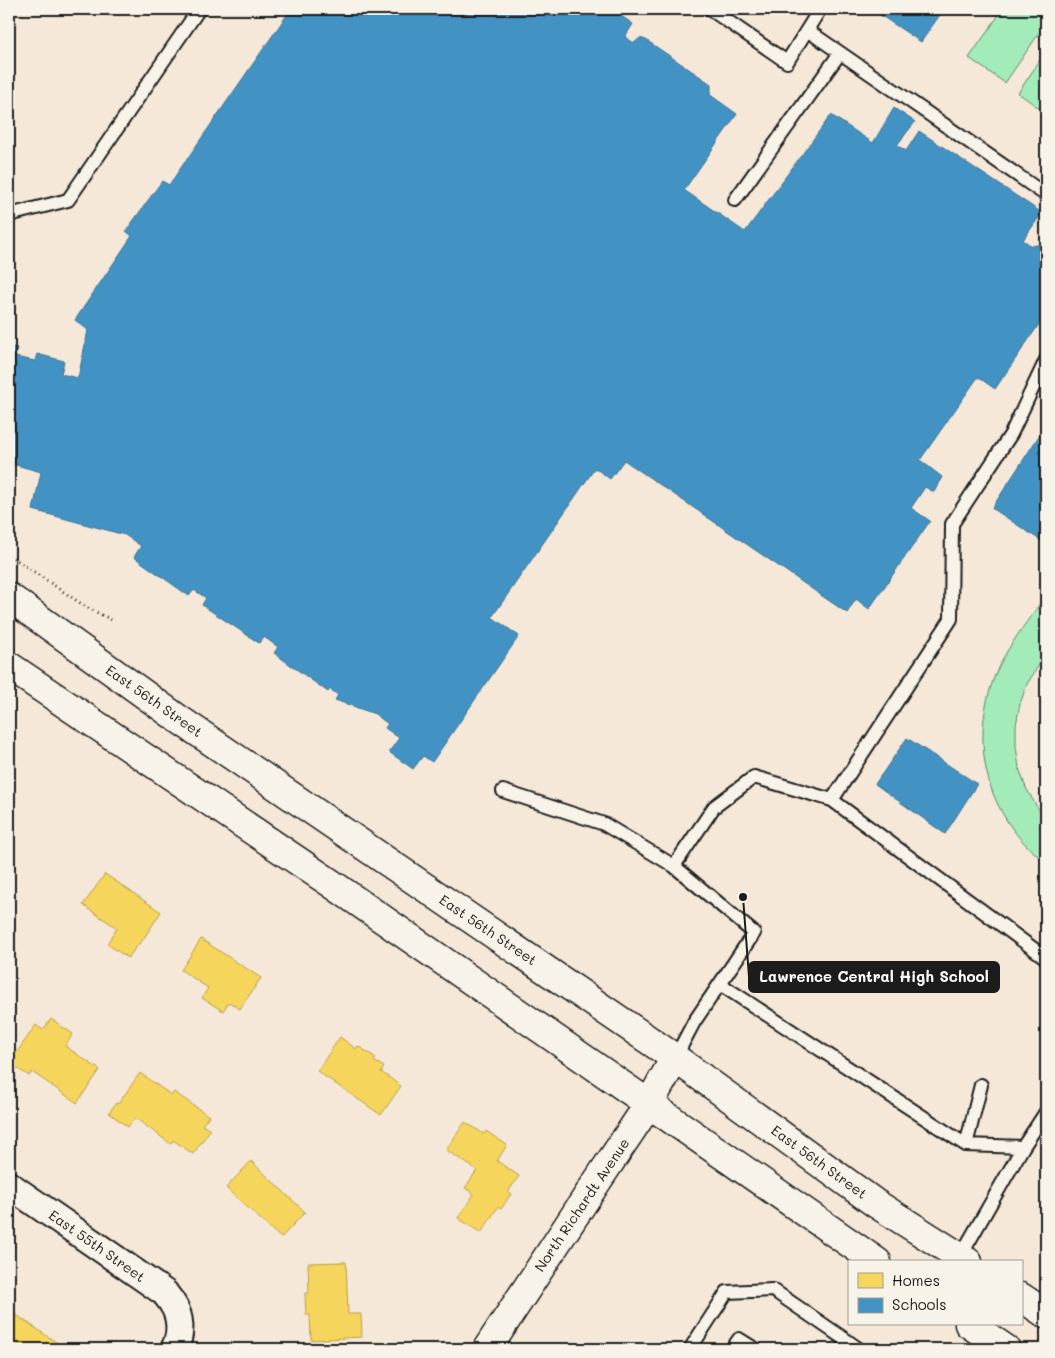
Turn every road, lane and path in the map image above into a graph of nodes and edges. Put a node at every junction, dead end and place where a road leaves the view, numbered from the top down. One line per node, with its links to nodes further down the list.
1 (199, 9): 8 (lane)
2 (710, 9): 4 (lane)
3 (820, 9): 4 (lane)
4 (807, 30): 5 (lane)
5 (840, 53): 6 (lane); 7 (lane)
6 (1046, 196)
7 (735, 200)
8 (9, 215)
9 (1046, 360): 15 (lane)
10 (9, 555): 12 (path)
11 (9, 597): 19 (main road, East 56th Street)
12 (112, 620)
13 (9, 666): 21 (main road)
14 (503, 791): 16 (lane)
15 (832, 800): 16 (lane); 17 (lane)
16 (674, 866): 18 (lane)
17 (1046, 958)
18 (720, 984): 19 (lane); 23 (lane)
19 (675, 1058): 21 (main road, North Richardt Avenue); 26 (main road, East 56th Street)
20 (982, 1085): 23 (lane)
21 (649, 1104): 27 (main road); 32 (main road, North Richardt Avenue)
22 (1046, 1112): 24 (lane)
23 (966, 1145): 24 (lane)
24 (1023, 1147): 26 (lane)
25 (9, 1185): 31 (street, East 55th Street)
26 (964, 1259)
27 (874, 1260)
28 (1022, 1298): 29 (main road)
29 (1046, 1314)
30 (972, 1326): 37 (main road)
31 (174, 1349)
32 (487, 1349)
33 (690, 1349): 36 (lane)
34 (732, 1349): 35 (lane)
35 (755, 1349)
36 (859, 1349)
37 (1006, 1349)

